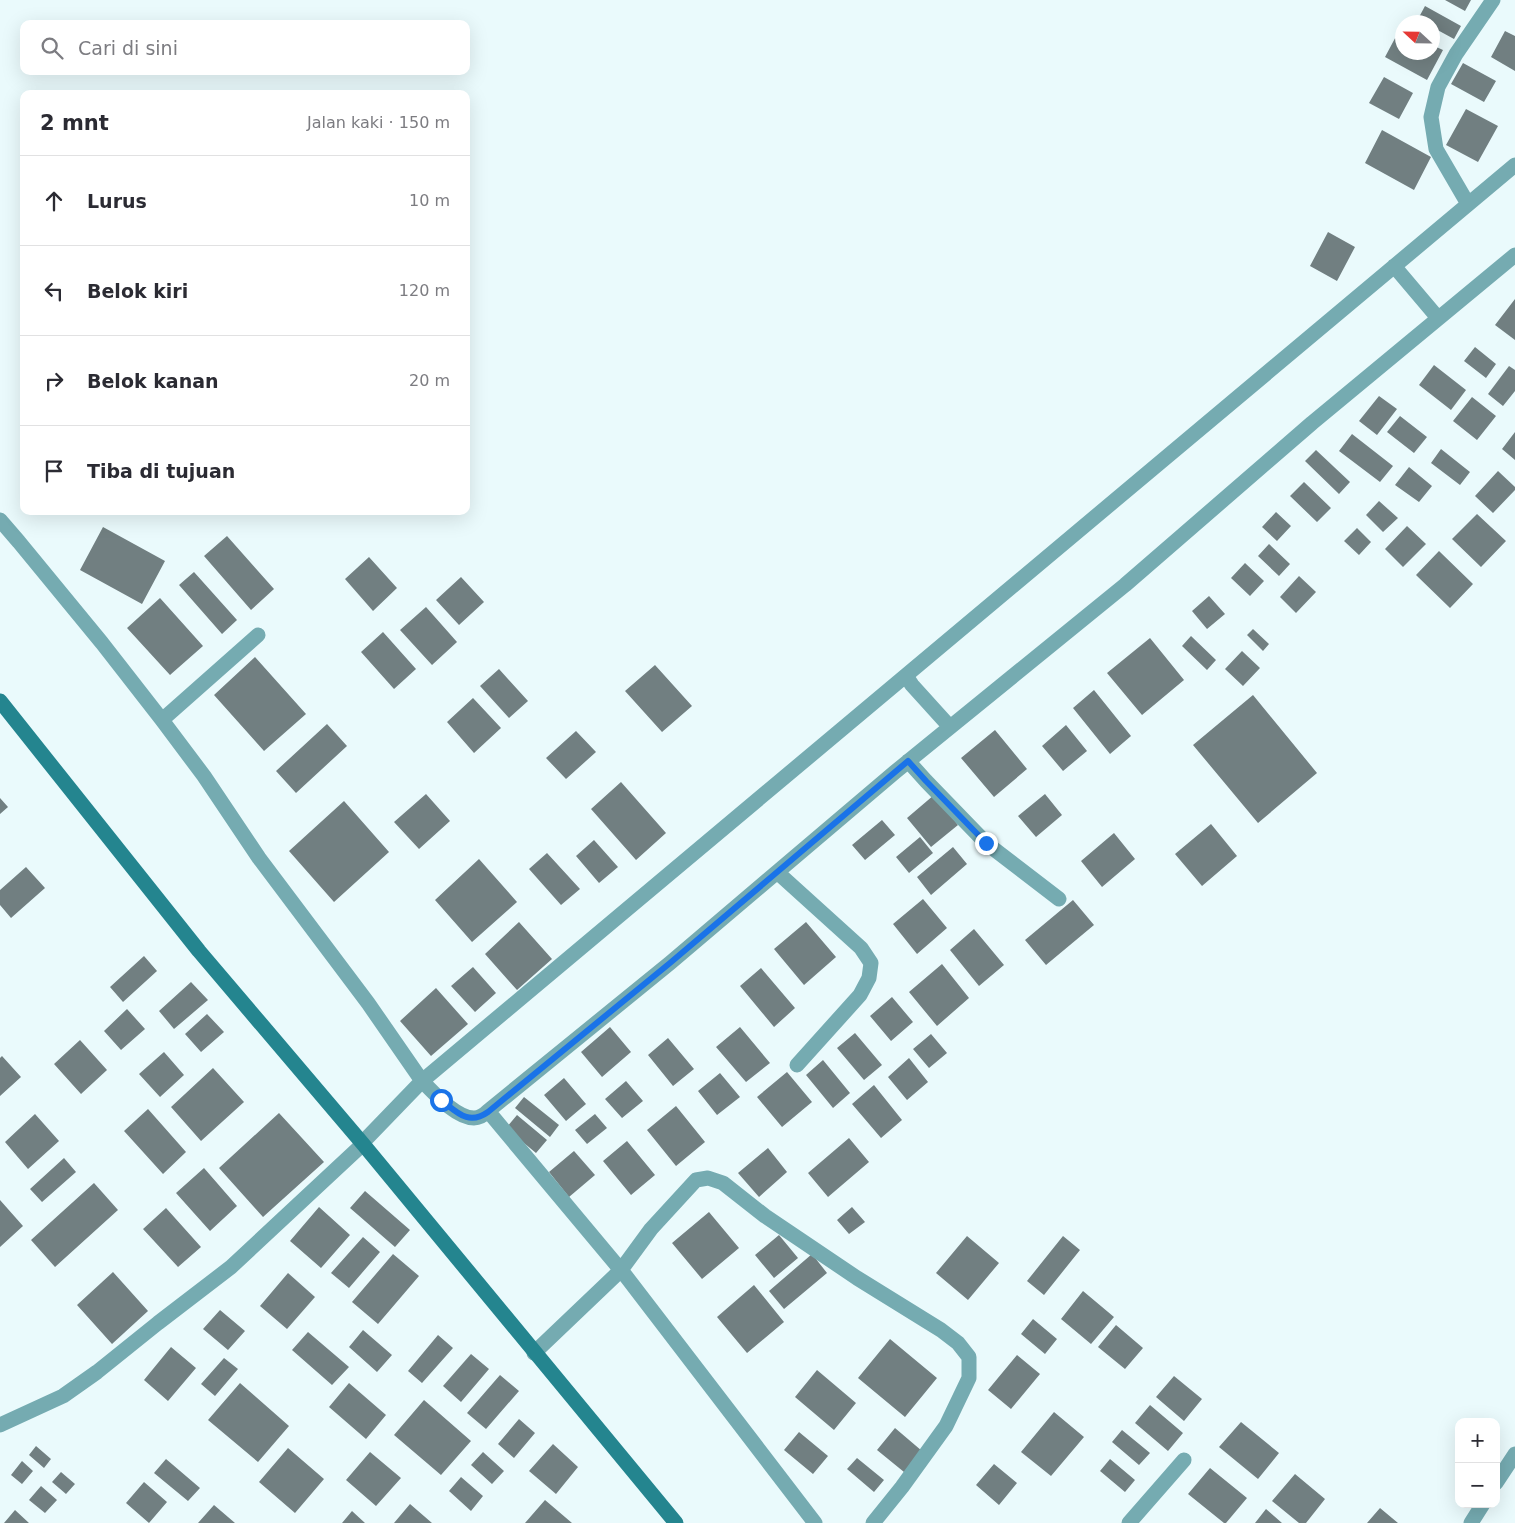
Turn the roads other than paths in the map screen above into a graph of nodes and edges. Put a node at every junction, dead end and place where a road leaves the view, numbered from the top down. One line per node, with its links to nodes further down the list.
1 (1493, 0): 3 (street)
2 (1515, 165): 3 (street)
3 (1468, 204): 5 (street)
4 (1515, 255): 6 (street)
5 (1394, 266): 6 (street); 9 (street)
6 (1438, 318): 12 (street)
7 (0, 520): 11 (street)
8 (258, 635): 11 (street)
9 (906, 676): 12 (street); 17 (street)
10 (0, 701): 19 (main road)
11 (162, 720): 17 (street)
12 (950, 726): 13 (street)
13 (908, 761): 14 (street); 15 (street)
14 (777, 872): 16 (street); 18 (street)
15 (1059, 899)
16 (797, 1064)
17 (417, 1086): 18 (street); 19 (street)
18 (488, 1112): 20 (street)
19 (364, 1142): 21 (main road); 22 (street)
20 (621, 1270): 21 (street); 28 (street); 29 (street)
21 (534, 1354): 27 (main road)
22 (0, 1425)
23 (1515, 1454): 25 (street)
24 (1184, 1460): 30 (street)
25 (1500, 1477)
26 (1480, 1508): 31 (street)
27 (676, 1523)
28 (815, 1523)
29 (873, 1523)
30 (1129, 1523)
31 (1471, 1523)

